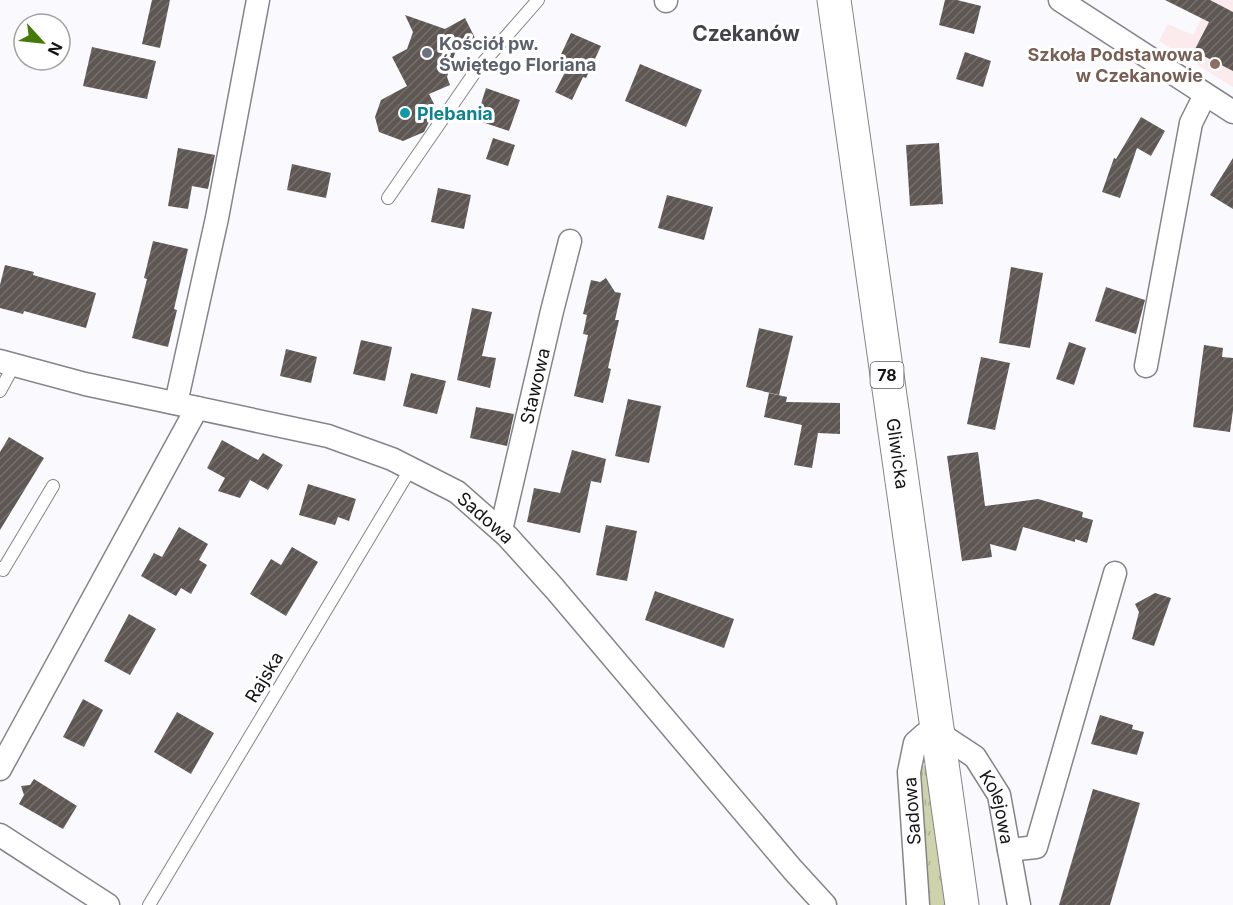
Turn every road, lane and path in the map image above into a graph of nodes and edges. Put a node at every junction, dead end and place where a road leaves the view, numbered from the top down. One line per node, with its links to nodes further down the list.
1 (258, 0): 12 (street)
2 (538, 0): 7 (lane)
3 (834, 0): 18 (main road, Gliwicka / 78)
4 (1060, 0): 5 (street)
5 (1205, 95): 6 (street); 10 (street)
6 (1233, 112)
7 (388, 198)
8 (570, 241): 15 (street, Stawowa)
9 (7, 363): 11 (lane); 12 (street, Sadowa)
10 (1146, 366)
11 (0, 392)
12 (187, 406): 13 (street, Sadowa); 19 (street)
13 (411, 468): 15 (street, Sadowa); 23 (lane, Rajska)
14 (53, 486): 16 (lane)
15 (501, 530): 24 (street, Sadowa)
16 (1, 571)
17 (1115, 573): 21 (street)
18 (937, 732): 21 (street, Kolejowa); 25 (street, Sadowa); 26 (main road, Gliwicka / 78)
19 (0, 769)
20 (0, 835): 22 (street)
21 (1009, 850): 27 (street, Kolejowa)
22 (108, 905)
23 (149, 905)
24 (825, 905)
25 (918, 905)
26 (962, 905)
27 (1018, 905)

